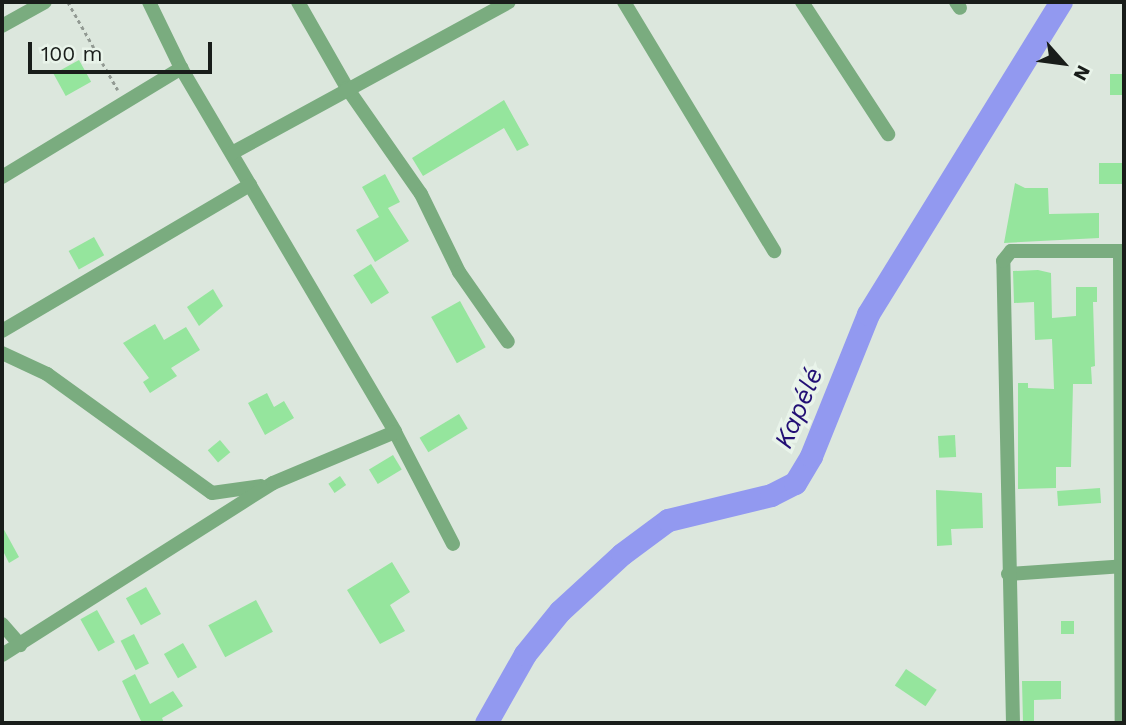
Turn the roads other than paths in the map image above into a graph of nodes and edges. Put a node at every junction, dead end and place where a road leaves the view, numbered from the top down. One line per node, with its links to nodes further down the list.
1 (45, 2): 7 (street)
2 (149, 2): 8 (street)
3 (298, 2): 9 (street)
4 (509, 2): 9 (street)
5 (624, 2): 14 (street)
6 (802, 2): 10 (street)
7 (2, 26)
8 (181, 68): 11 (street); 12 (street)
9 (347, 88): 11 (street); 17 (street)
10 (888, 134)
11 (232, 153): 13 (street)
12 (2, 177)
13 (250, 185): 16 (street); 19 (street)
14 (774, 251)
15 (1122, 251): 22 (street); 23 (street)
16 (2, 331)
17 (508, 342)
18 (2, 353): 20 (street)
19 (395, 432): 20 (street); 21 (street)
20 (272, 483): 25 (street)
21 (453, 544)
22 (1123, 566): 23 (street); 28 (street)
23 (1008, 574): 27 (street)
24 (2, 624): 25 (street)
25 (20, 645): 26 (street)
26 (2, 655)
27 (1013, 723)
28 (1122, 723)

